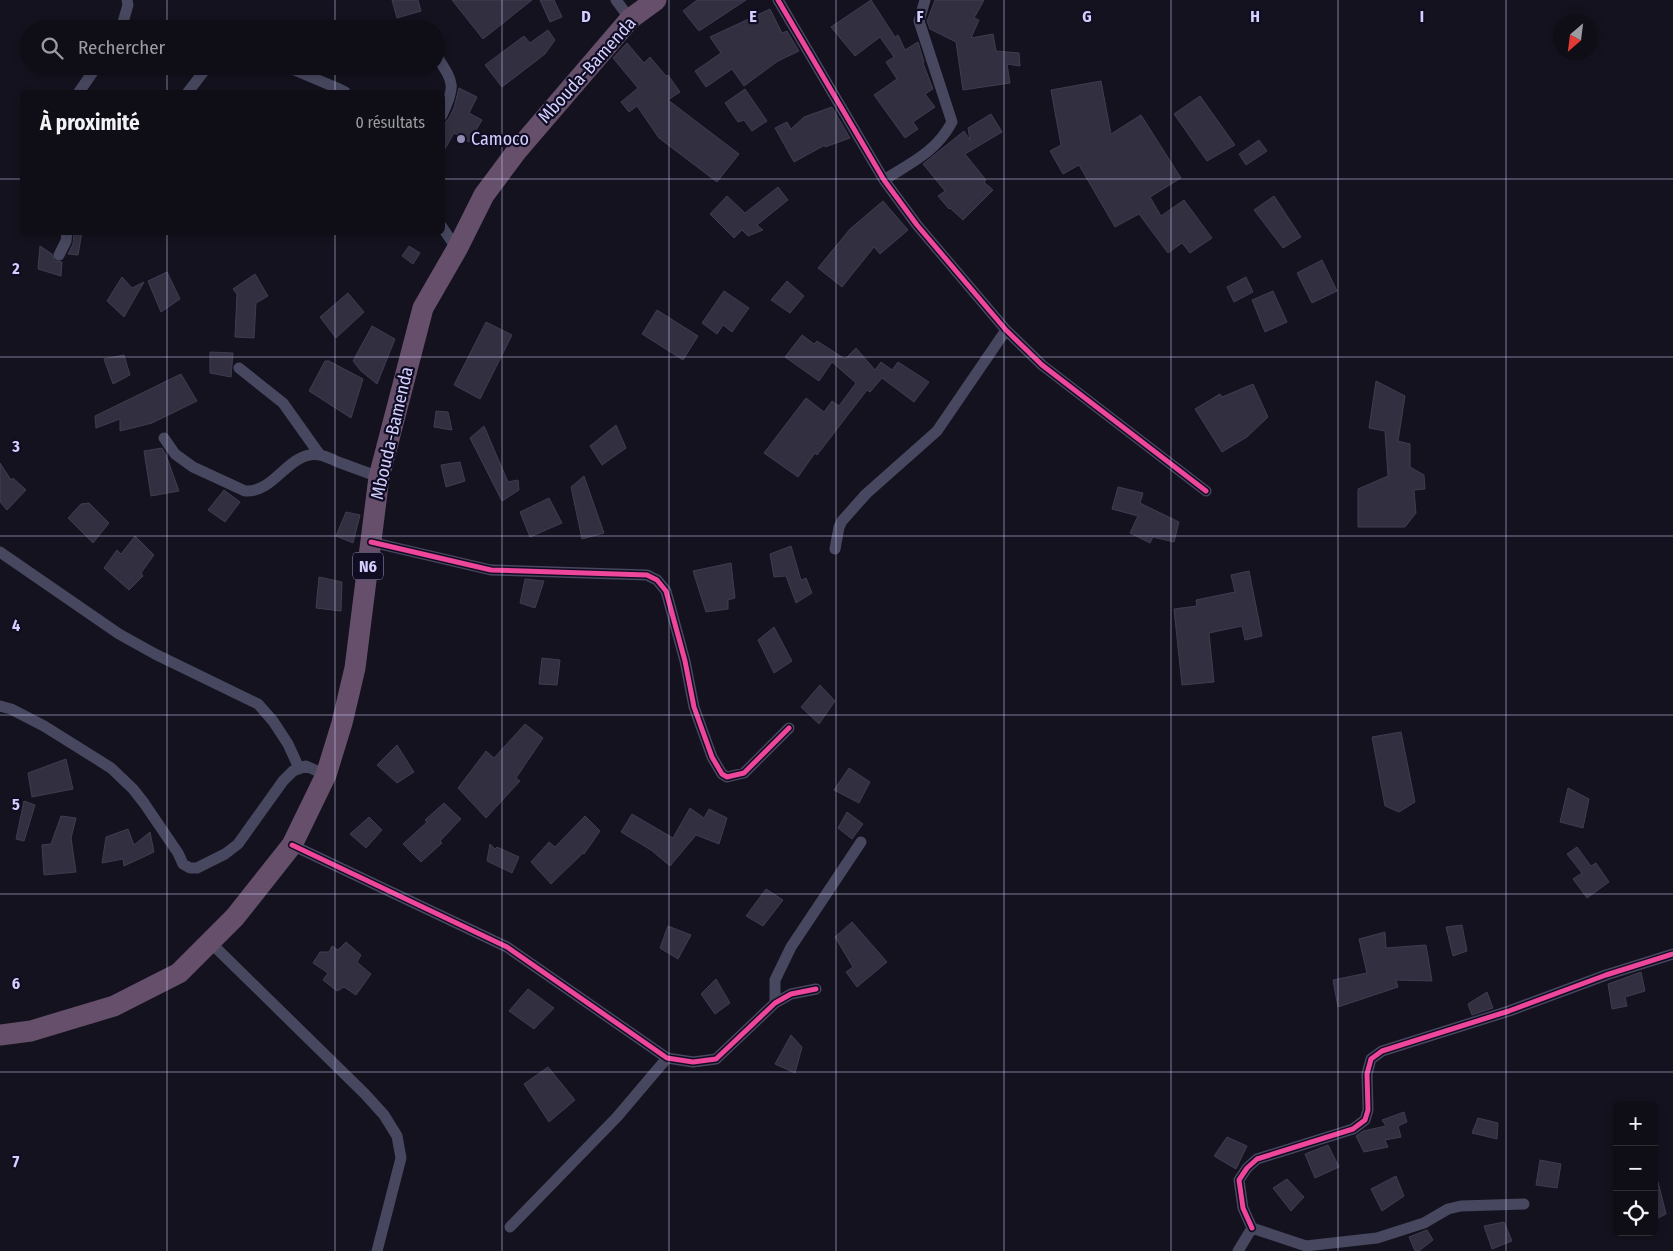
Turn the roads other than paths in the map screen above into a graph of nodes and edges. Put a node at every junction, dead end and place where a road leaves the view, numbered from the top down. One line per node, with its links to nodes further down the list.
1 (127, 0): 7 (street)
2 (616, 0): 6 (street)
3 (656, 0): 6 (highway, Mbouda-Bamenda / N6)
4 (778, 0): 16 (street)
5 (925, 0): 16 (street)
6 (630, 19): 19 (highway, Mbouda-Bamenda / N6)
7 (124, 20)
8 (445, 72): 15 (street)
9 (90, 75): 12 (street)
10 (201, 75): 13 (street)
11 (307, 75): 14 (street)
12 (79, 90)
13 (190, 90)
14 (342, 90)
15 (445, 108)
16 (884, 180): 21 (street)
17 (445, 231): 19 (street)
18 (67, 235): 20 (street)
19 (457, 249): 25 (highway, Mbouda-Bamenda / N6)
20 (59, 255)
21 (1006, 330): 26 (street); 28 (street)
22 (239, 368): 24 (street)
23 (164, 438): 24 (street)
24 (320, 455): 25 (street)
25 (378, 478): 27 (highway, Mbouda-Bamenda / N6)
26 (1206, 491)
27 (371, 542): 31 (street); 33 (highway, Mbouda-Bamenda / N6)
28 (835, 549)
29 (0, 552): 32 (street)
30 (0, 706): 32 (street)
31 (789, 728)
32 (299, 768): 33 (street)
33 (326, 775): 35 (highway, Mbouda-Bamenda / N6)
34 (861, 842): 39 (street)
35 (292, 845): 36 (highway, Mbouda-Bamenda / N6); 41 (street)
36 (210, 942): 40 (highway, Mbouda-Bamenda / N6); 45 (street)
37 (1673, 954): 44 (street)
38 (816, 989): 39 (street)
39 (775, 1003): 41 (street)
40 (0, 1035)
41 (667, 1058): 43 (street)
42 (1524, 1204): 44 (street)
43 (510, 1227)
44 (1252, 1228): 46 (street)
45 (377, 1251)
46 (1238, 1251)

